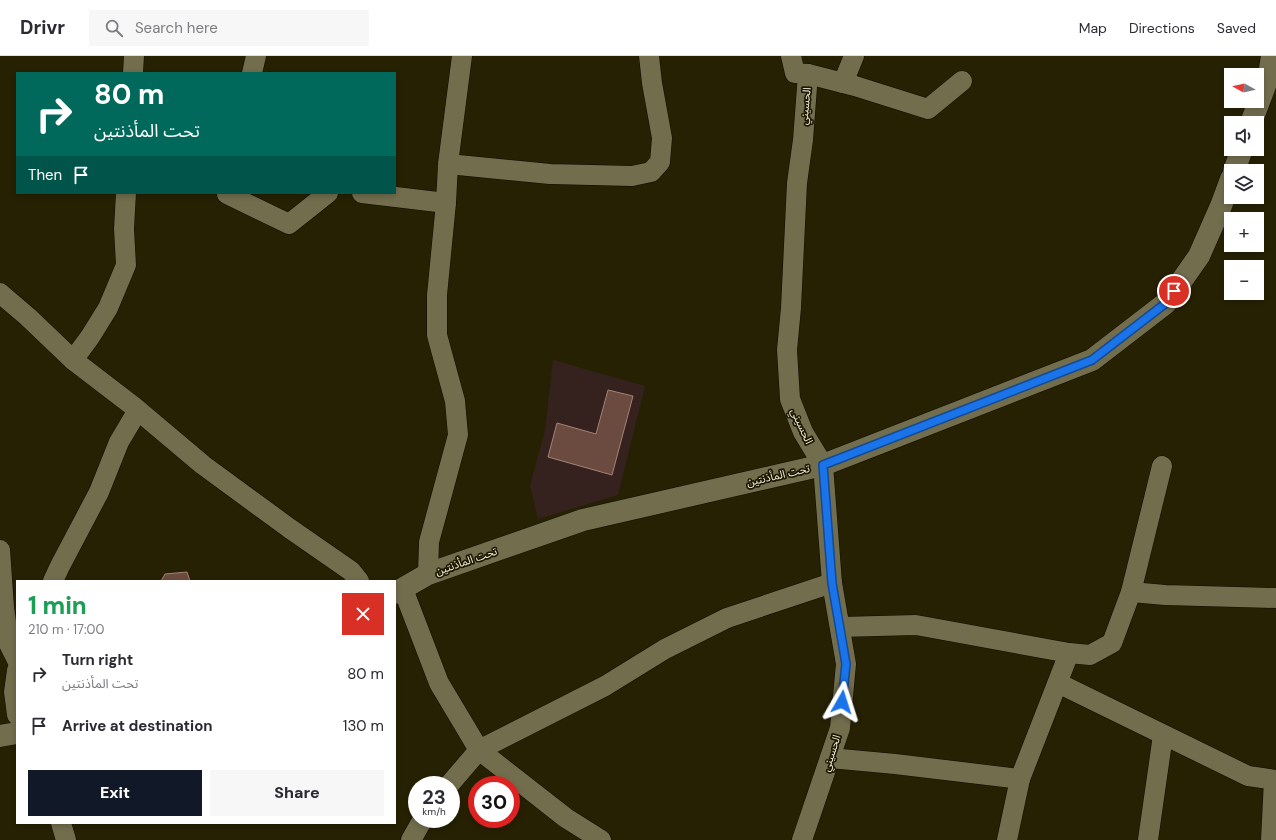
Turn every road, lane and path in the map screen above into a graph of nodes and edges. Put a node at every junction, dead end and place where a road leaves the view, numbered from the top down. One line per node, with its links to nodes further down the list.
1 (134, 56): 8 (street)
2 (256, 56): 9 (street)
3 (462, 56): 14 (street)
4 (649, 56): 14 (street)
5 (791, 56): 10 (street)
6 (854, 56): 12 (street)
7 (1273, 56): 13 (street)
8 (133, 72)
9 (252, 72)
10 (808, 74): 12 (street); 24 (street, الحسيني)
11 (962, 81): 12 (street)
12 (843, 83)
13 (1254, 116)
14 (448, 164): 20 (street)
15 (126, 194): 22 (street)
16 (227, 194): 17 (street)
17 (327, 194)
18 (370, 194): 20 (street)
19 (1224, 198): 24 (street, تحت المأذنتين)
20 (446, 203): 27 (street)
21 (0, 293): 22 (street)
22 (73, 360): 23 (street)
23 (138, 410): 28 (street); 29 (street)
24 (823, 465): 27 (street, تحت المأذنتين); 30 (street, الحسيني)
25 (1162, 466): 32 (street)
26 (0, 550): 36 (street)
27 (428, 574): 31 (street, تحت المأذنتين)
28 (53, 580)
29 (358, 580)
30 (832, 583): 34 (street, الحسيني); 43 (street)
31 (399, 591): 43 (street)
32 (1131, 592): 33 (street); 35 (street)
33 (1276, 598)
34 (840, 627): 35 (street); 44 (street, الحسيني)
35 (1069, 653): 38 (street)
36 (16, 658)
37 (16, 677): 39 (street)
38 (1058, 683): 41 (street); 46 (street)
39 (16, 707)
40 (16, 733): 42 (street)
41 (1163, 735): 47 (street); 55 (street)
42 (0, 736)
43 (479, 750): 45 (street); 52 (street)
44 (830, 758): 46 (street); 53 (street, الحسيني)
45 (457, 776)
46 (1020, 779): 54 (street)
47 (1275, 780): 56 (street)
48 (62, 824): 50 (street)
49 (418, 828): 51 (street)
50 (66, 840)
51 (411, 840)
52 (601, 840)
53 (802, 840)
54 (1007, 840)
55 (1148, 840)
56 (1271, 840)

